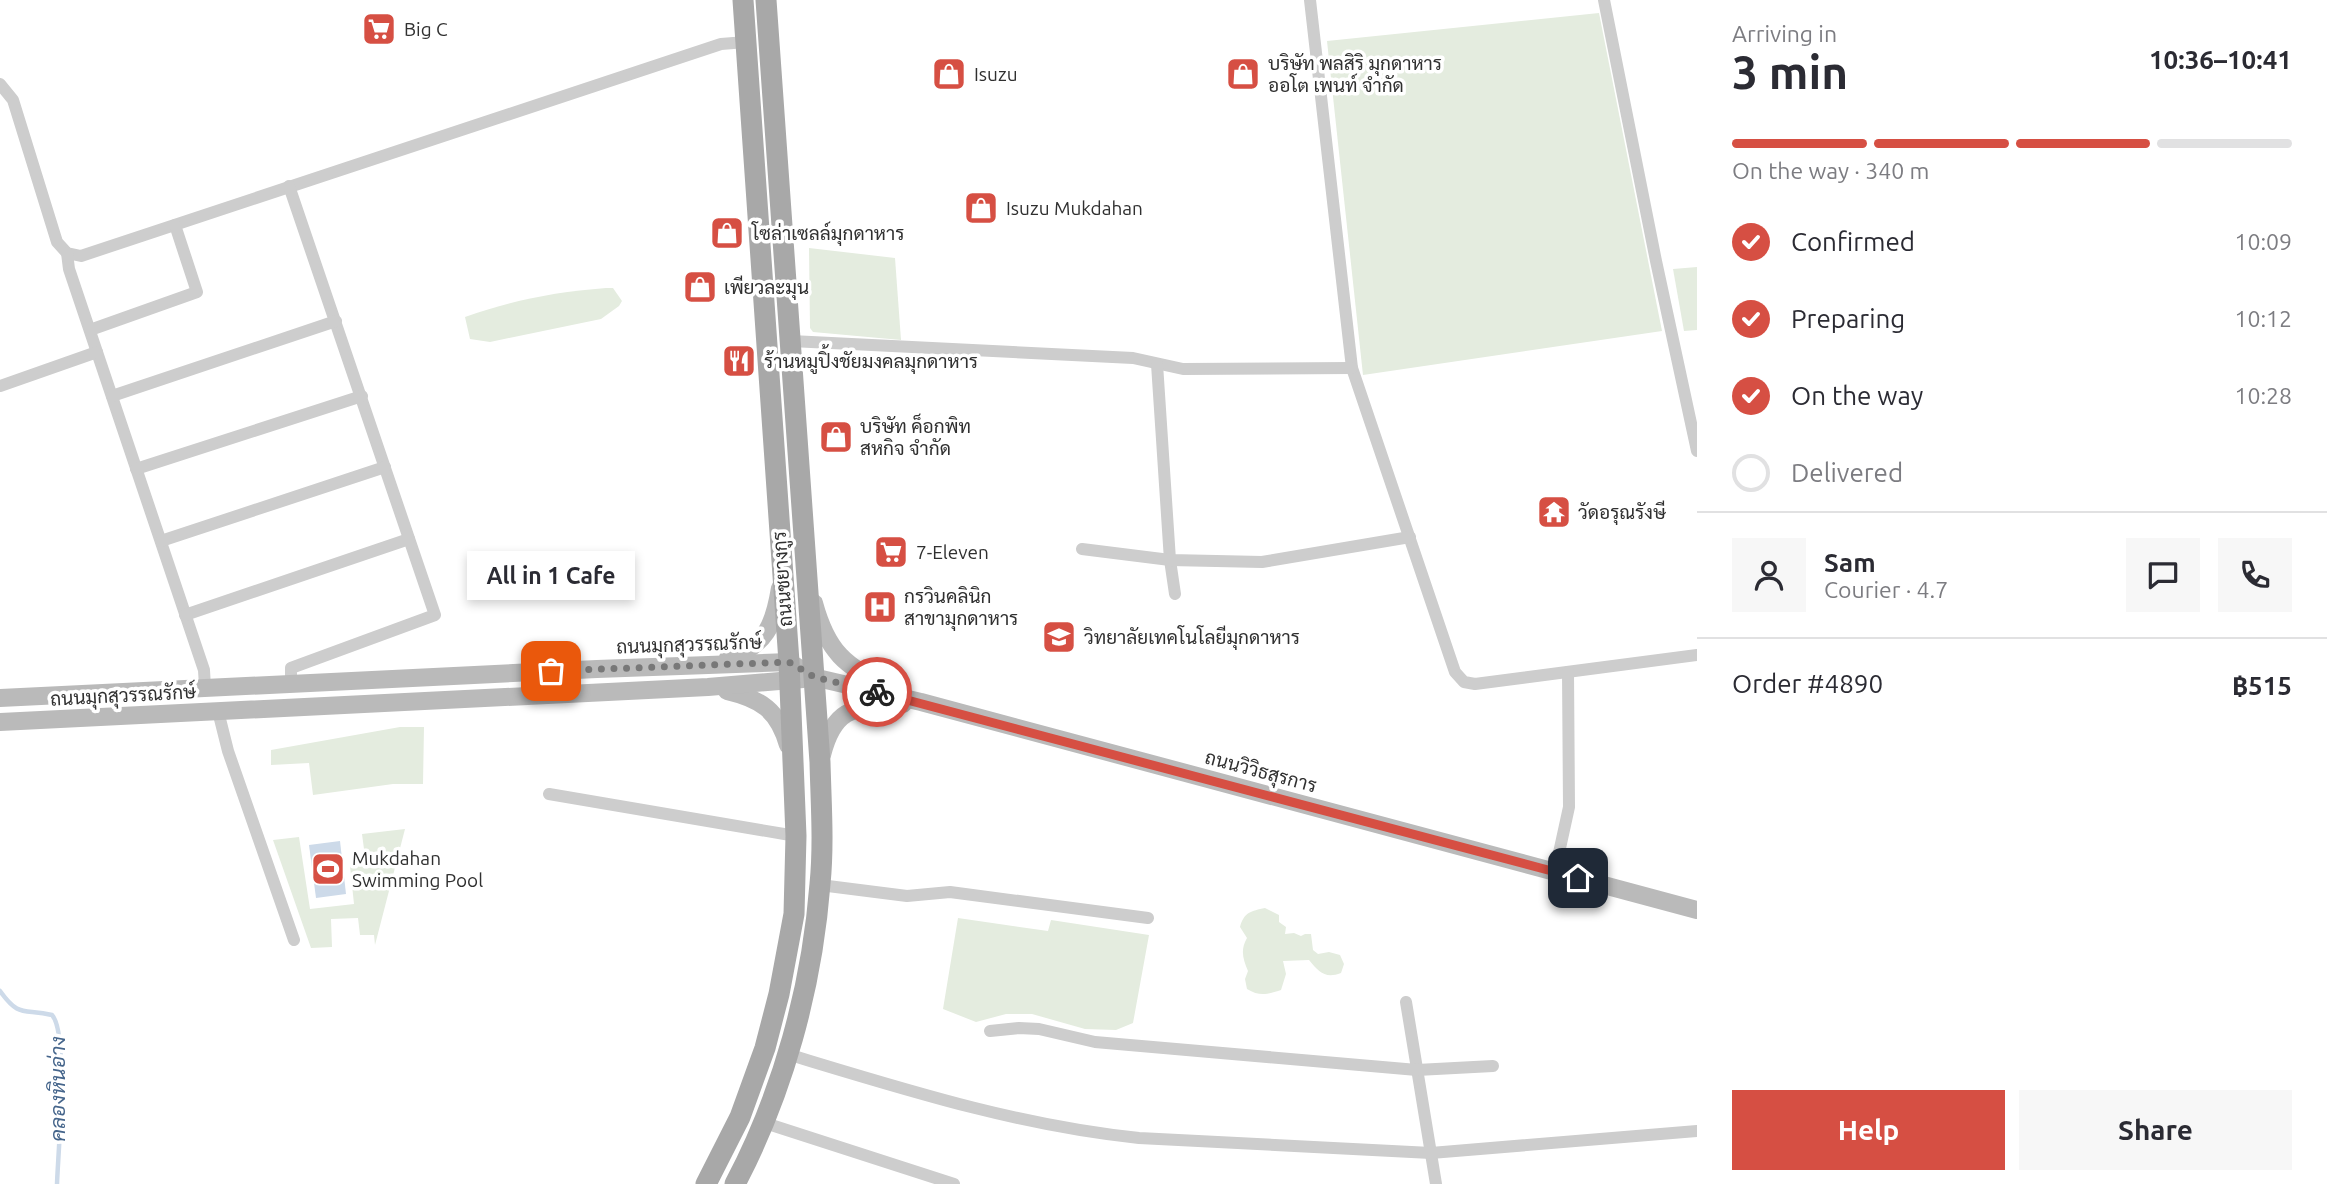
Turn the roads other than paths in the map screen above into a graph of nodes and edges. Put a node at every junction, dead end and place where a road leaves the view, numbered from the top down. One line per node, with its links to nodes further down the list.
1 (743, 0): 5 (main road, ถนนชยางกูร)
2 (766, 0): 12 (main road, ถนนชยางกูร)
3 (1310, 0): 15 (street)
4 (1604, 0): 19 (street)
5 (746, 41): 7 (street); 29 (main road, ถนนชยางกูร)
6 (0, 84): 9 (street)
7 (289, 186): 8 (street); 10 (street)
8 (175, 225): 9 (street); 11 (street)
9 (67, 253): 11 (street)
10 (336, 321): 17 (street); 18 (street)
11 (90, 330): 13 (street)
12 (791, 341): 14 (street); 28 (main road, ถนนชยางกูร)
13 (97, 352): 16 (street); 17 (street)
14 (1157, 363): 15 (street); 27 (street)
15 (1352, 368): 23 (street)
16 (0, 386)
17 (112, 396): 22 (street)
18 (362, 396): 21 (street); 22 (street)
19 (1695, 437): 20 (street)
20 (1697, 451)
21 (385, 467): 24 (street); 25 (street)
22 (136, 469): 25 (street)
23 (1410, 537): 27 (street); 35 (street)
24 (410, 539): 31 (street); 38 (street)
25 (161, 541): 31 (street)
26 (1082, 549): 27 (street)
27 (1170, 560): 30 (street)
28 (806, 570): 37 (main road, ถนนชยางกูร); 43 (main road)
29 (782, 574): 33 (main road); 34 (main road, ถนนชยางกูร)
30 (1175, 594)
31 (186, 615): 39 (street)
32 (1697, 655): 35 (street)
33 (704, 665): 34 (main road, ถนนมุกสุวรรณรักษ์); 36 (main road, ถนนมุกสุวรรณรักษ์)
34 (789, 672): 37 (main road, ถนนมุกสุวรรณรักษ์); 40 (main road, ถนนมุกสุวรรณรักษ์); 47 (main road, ถนนชยางกูร)
35 (1568, 672): 50 (street)
36 (443, 677): 38 (main road, ถนนมุกสุวรรณรักษ์); 42 (main road)
37 (814, 677): 43 (main road, ถนนวิวิธสุรการ); 46 (main road, ถนนชยางกูร)
38 (291, 684): 39 (main road, ถนนมุกสุวรรณรักษ์)
39 (205, 687): 41 (main road, ถนนมุกสุวรรณรักษ์)
40 (708, 687): 42 (main road, ถนนมุกสุวรรณรักษ์); 47 (main road)
41 (0, 698)
42 (443, 701): 44 (main road, ถนนมุกสุวรรณรักษ์)
43 (921, 702): 46 (main road); 50 (main road, ถนนวิวิธสุรการ)
44 (218, 711): 45 (main road, ถนนมุกสุวรรณรักษ์); 54 (street)
45 (0, 722)
46 (820, 762): 51 (main road, ถนนชยางกูร)
47 (794, 765): 49 (main road, ถนนชยางกูร)
48 (549, 794): 49 (street)
49 (796, 836): 63 (main road, ถนนชยางกูร)
50 (1555, 871): 52 (main road, ถนนวิวิธสุรการ)
51 (820, 885): 53 (street); 57 (main road, ถนนชยางกูร)
52 (1697, 909)
53 (1148, 918)
54 (294, 940)
55 (1406, 1002): 59 (street)
56 (990, 1031): 59 (street)
57 (787, 1055): 60 (main road, ถนนชยางกูร); 62 (street)
58 (1493, 1066): 59 (street)
59 (1417, 1070): 62 (street)
60 (765, 1123): 64 (main road, ถนนชยางกูร); 65 (street)
61 (1697, 1131): 62 (street)
62 (1431, 1153): 66 (street)
63 (706, 1184)
64 (735, 1184)
65 (954, 1184)
66 (1436, 1184)

